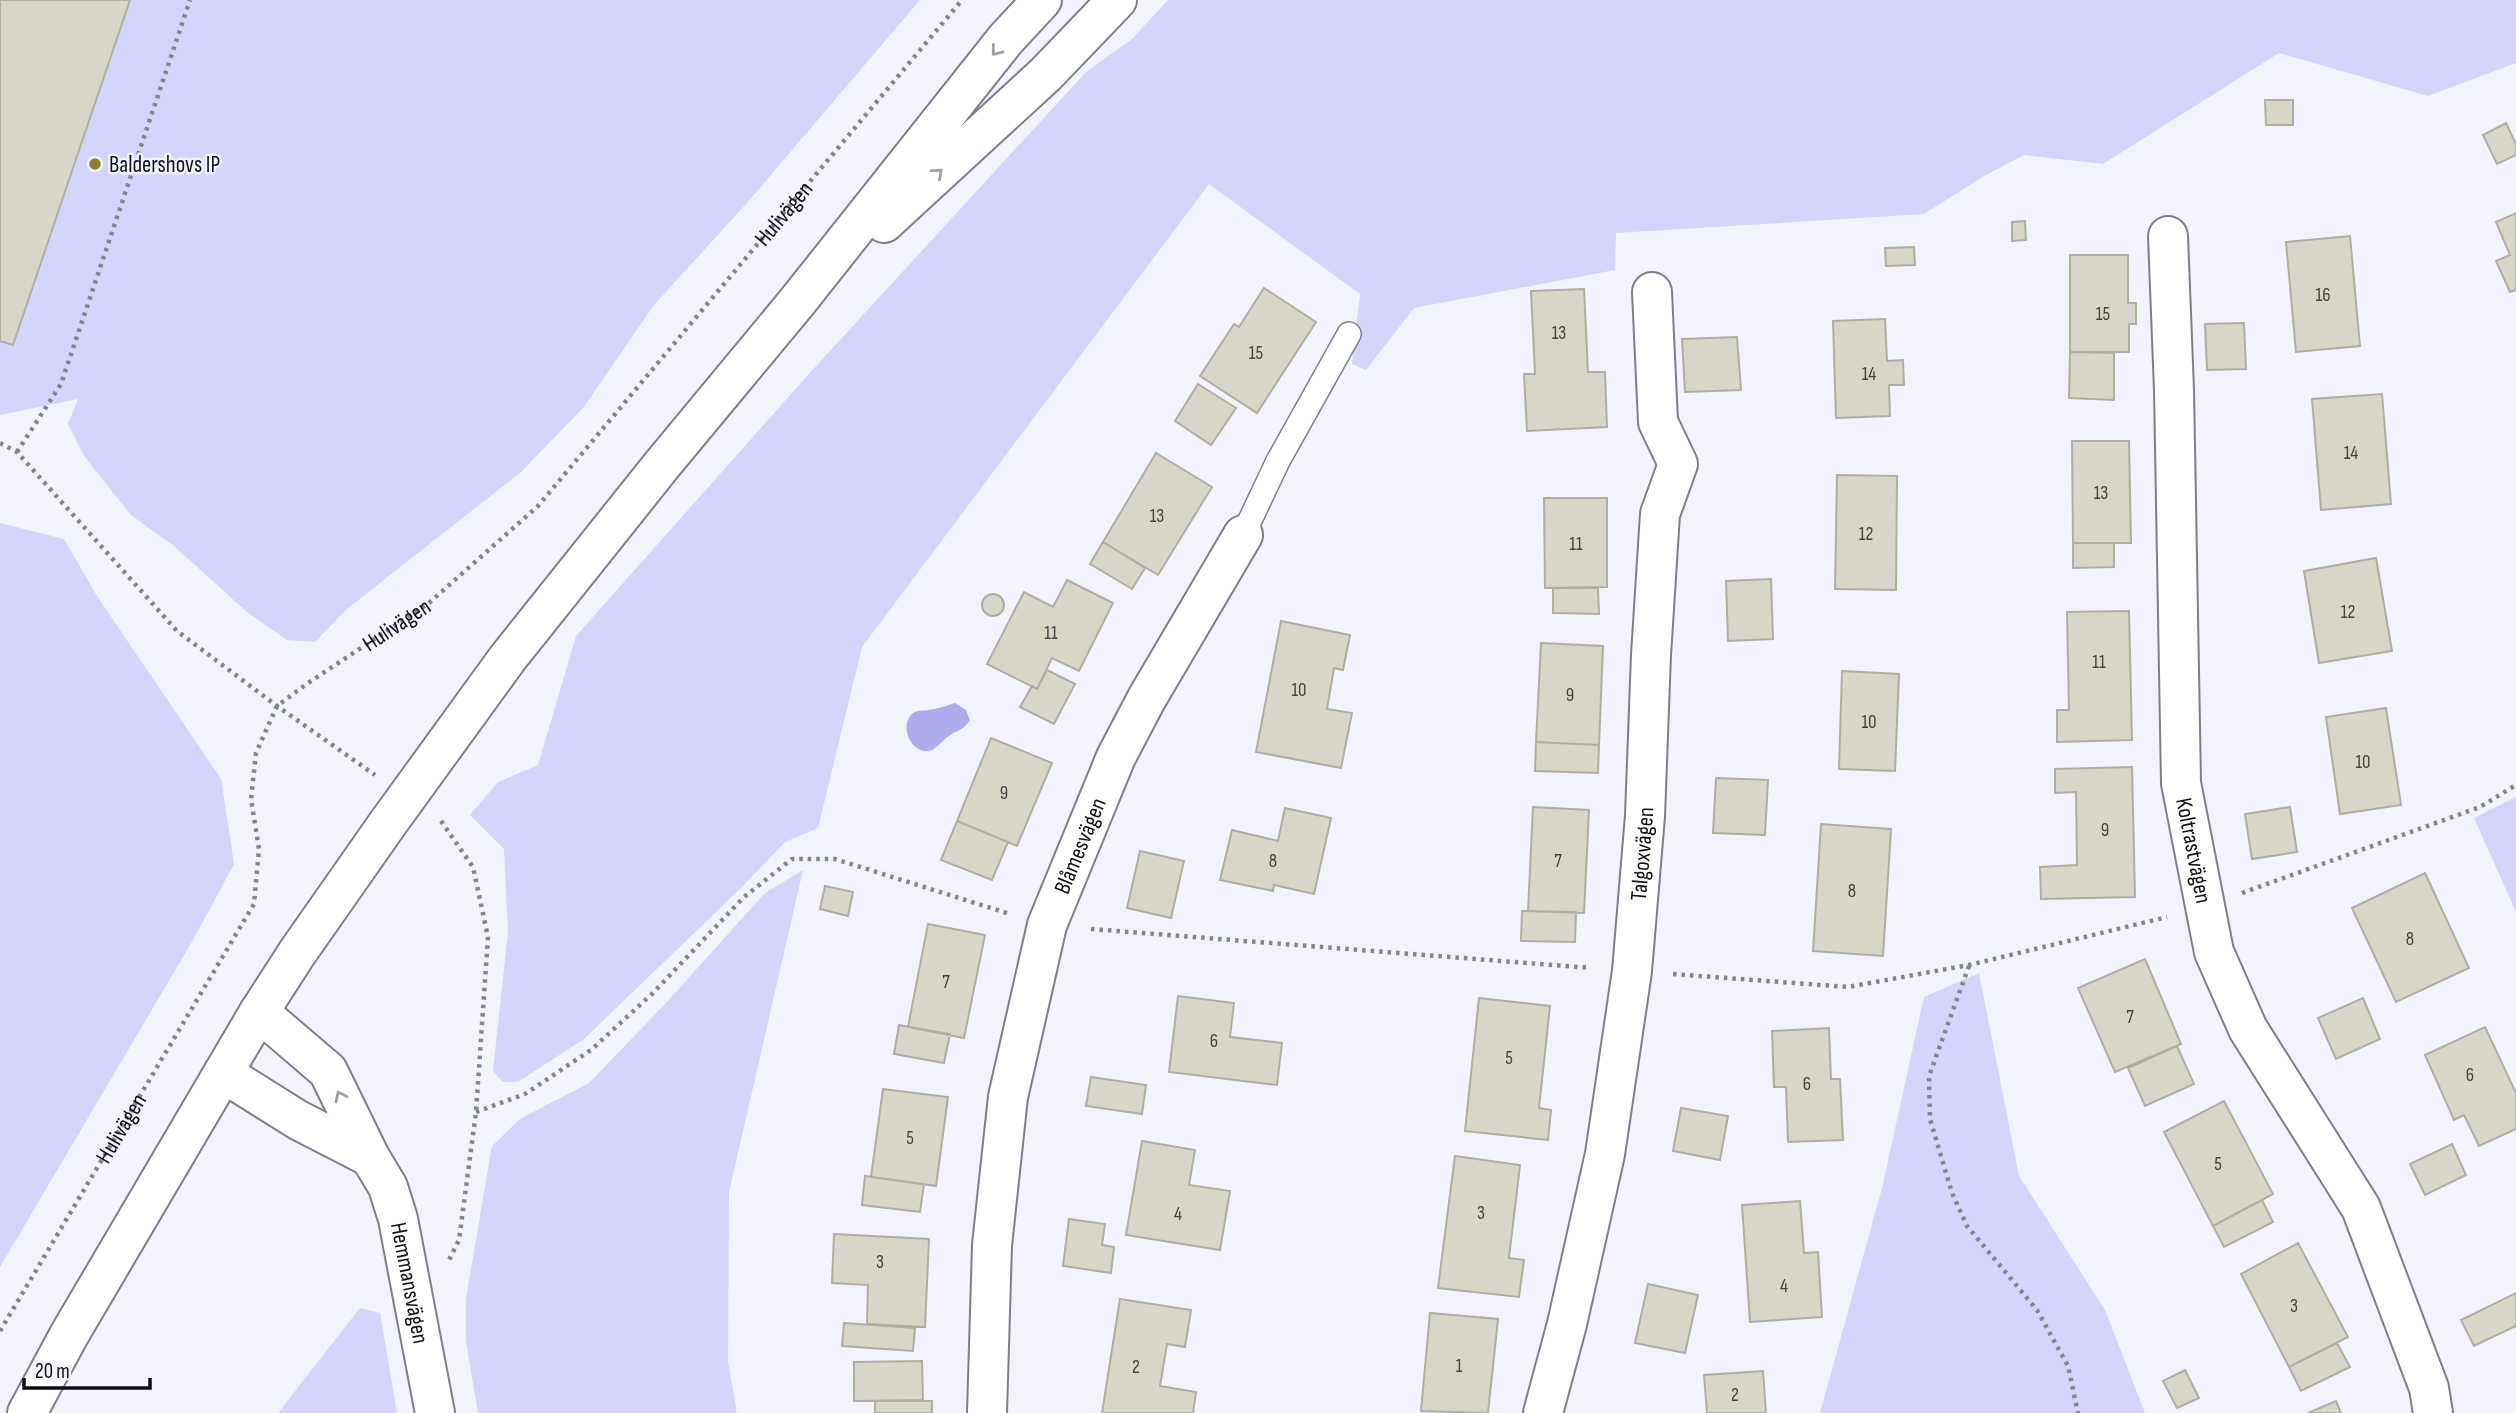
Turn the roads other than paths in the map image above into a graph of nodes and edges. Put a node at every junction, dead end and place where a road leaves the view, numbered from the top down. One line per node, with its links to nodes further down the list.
1 (1042, 0): 5 (street, one-way to 5)
2 (1117, 0): 5 (street, one-way to 2)
3 (2168, 236): 15 (street, Koltrastvägen)
4 (1652, 292): 14 (street, Talgoxvägen)
5 (797, 302): 8 (street)
6 (1349, 334): 7 (lane, Blåmesvägen)
7 (1242, 535): 13 (street, Blåmesvägen)
8 (259, 1012): 9 (street); 10 (street, Hemmansvägen, one-way to 8)
9 (223, 1073): 10 (street); 11 (street)
10 (370, 1157): 12 (street, Hemmansvägen)
11 (27, 1413)
12 (435, 1413)
13 (987, 1413)
14 (1543, 1413)
15 (2433, 1413)

